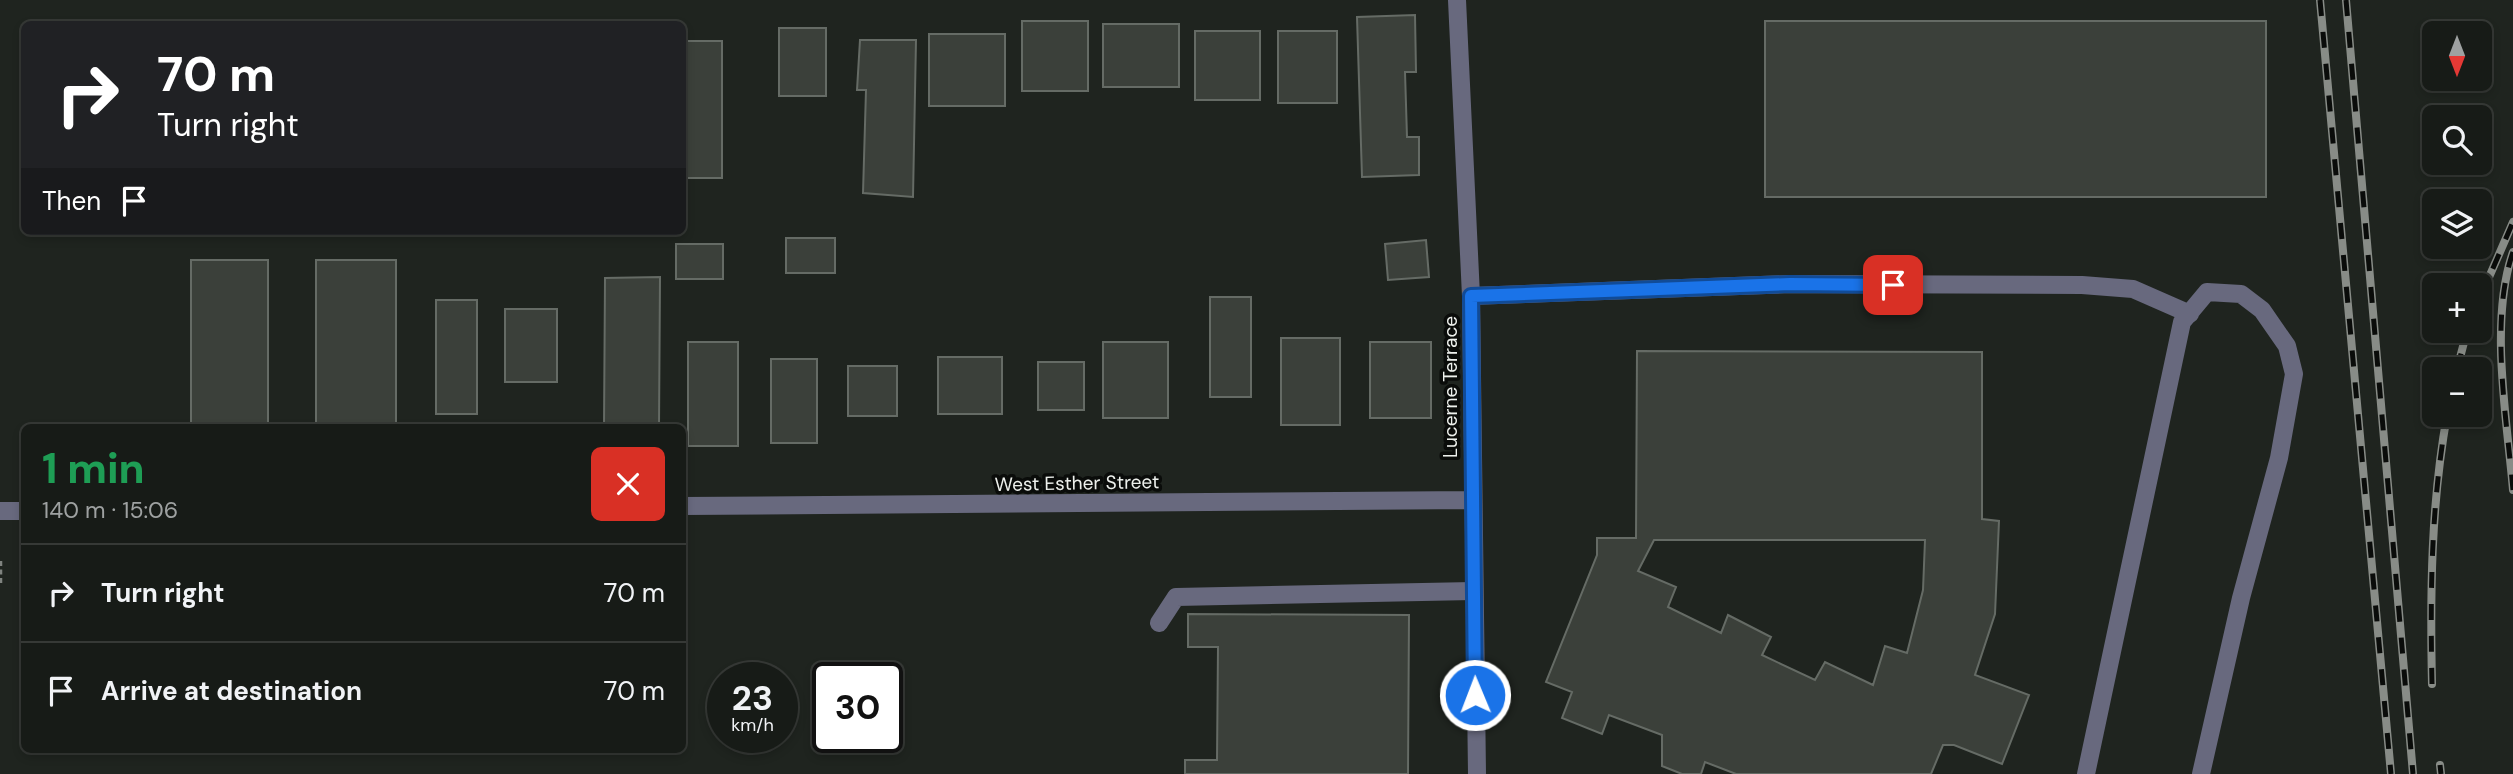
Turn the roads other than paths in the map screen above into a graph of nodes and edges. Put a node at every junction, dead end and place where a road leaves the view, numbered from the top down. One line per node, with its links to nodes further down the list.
1 (1457, 0): 2 (street, Lucerne Terrace)
2 (1471, 296): 3 (street); 4 (street, Lucerne Terrace)
3 (2190, 314): 11 (street); 12 (street)
4 (1472, 499): 5 (street, West Esther Street); 8 (street, Lucerne Terrace)
5 (686, 506)
6 (0, 511): 7 (street)
7 (21, 511)
8 (1473, 591): 9 (street); 10 (street, Lucerne Terrace)
9 (1159, 623)
10 (1476, 774)
11 (2086, 774)
12 (2201, 774)

